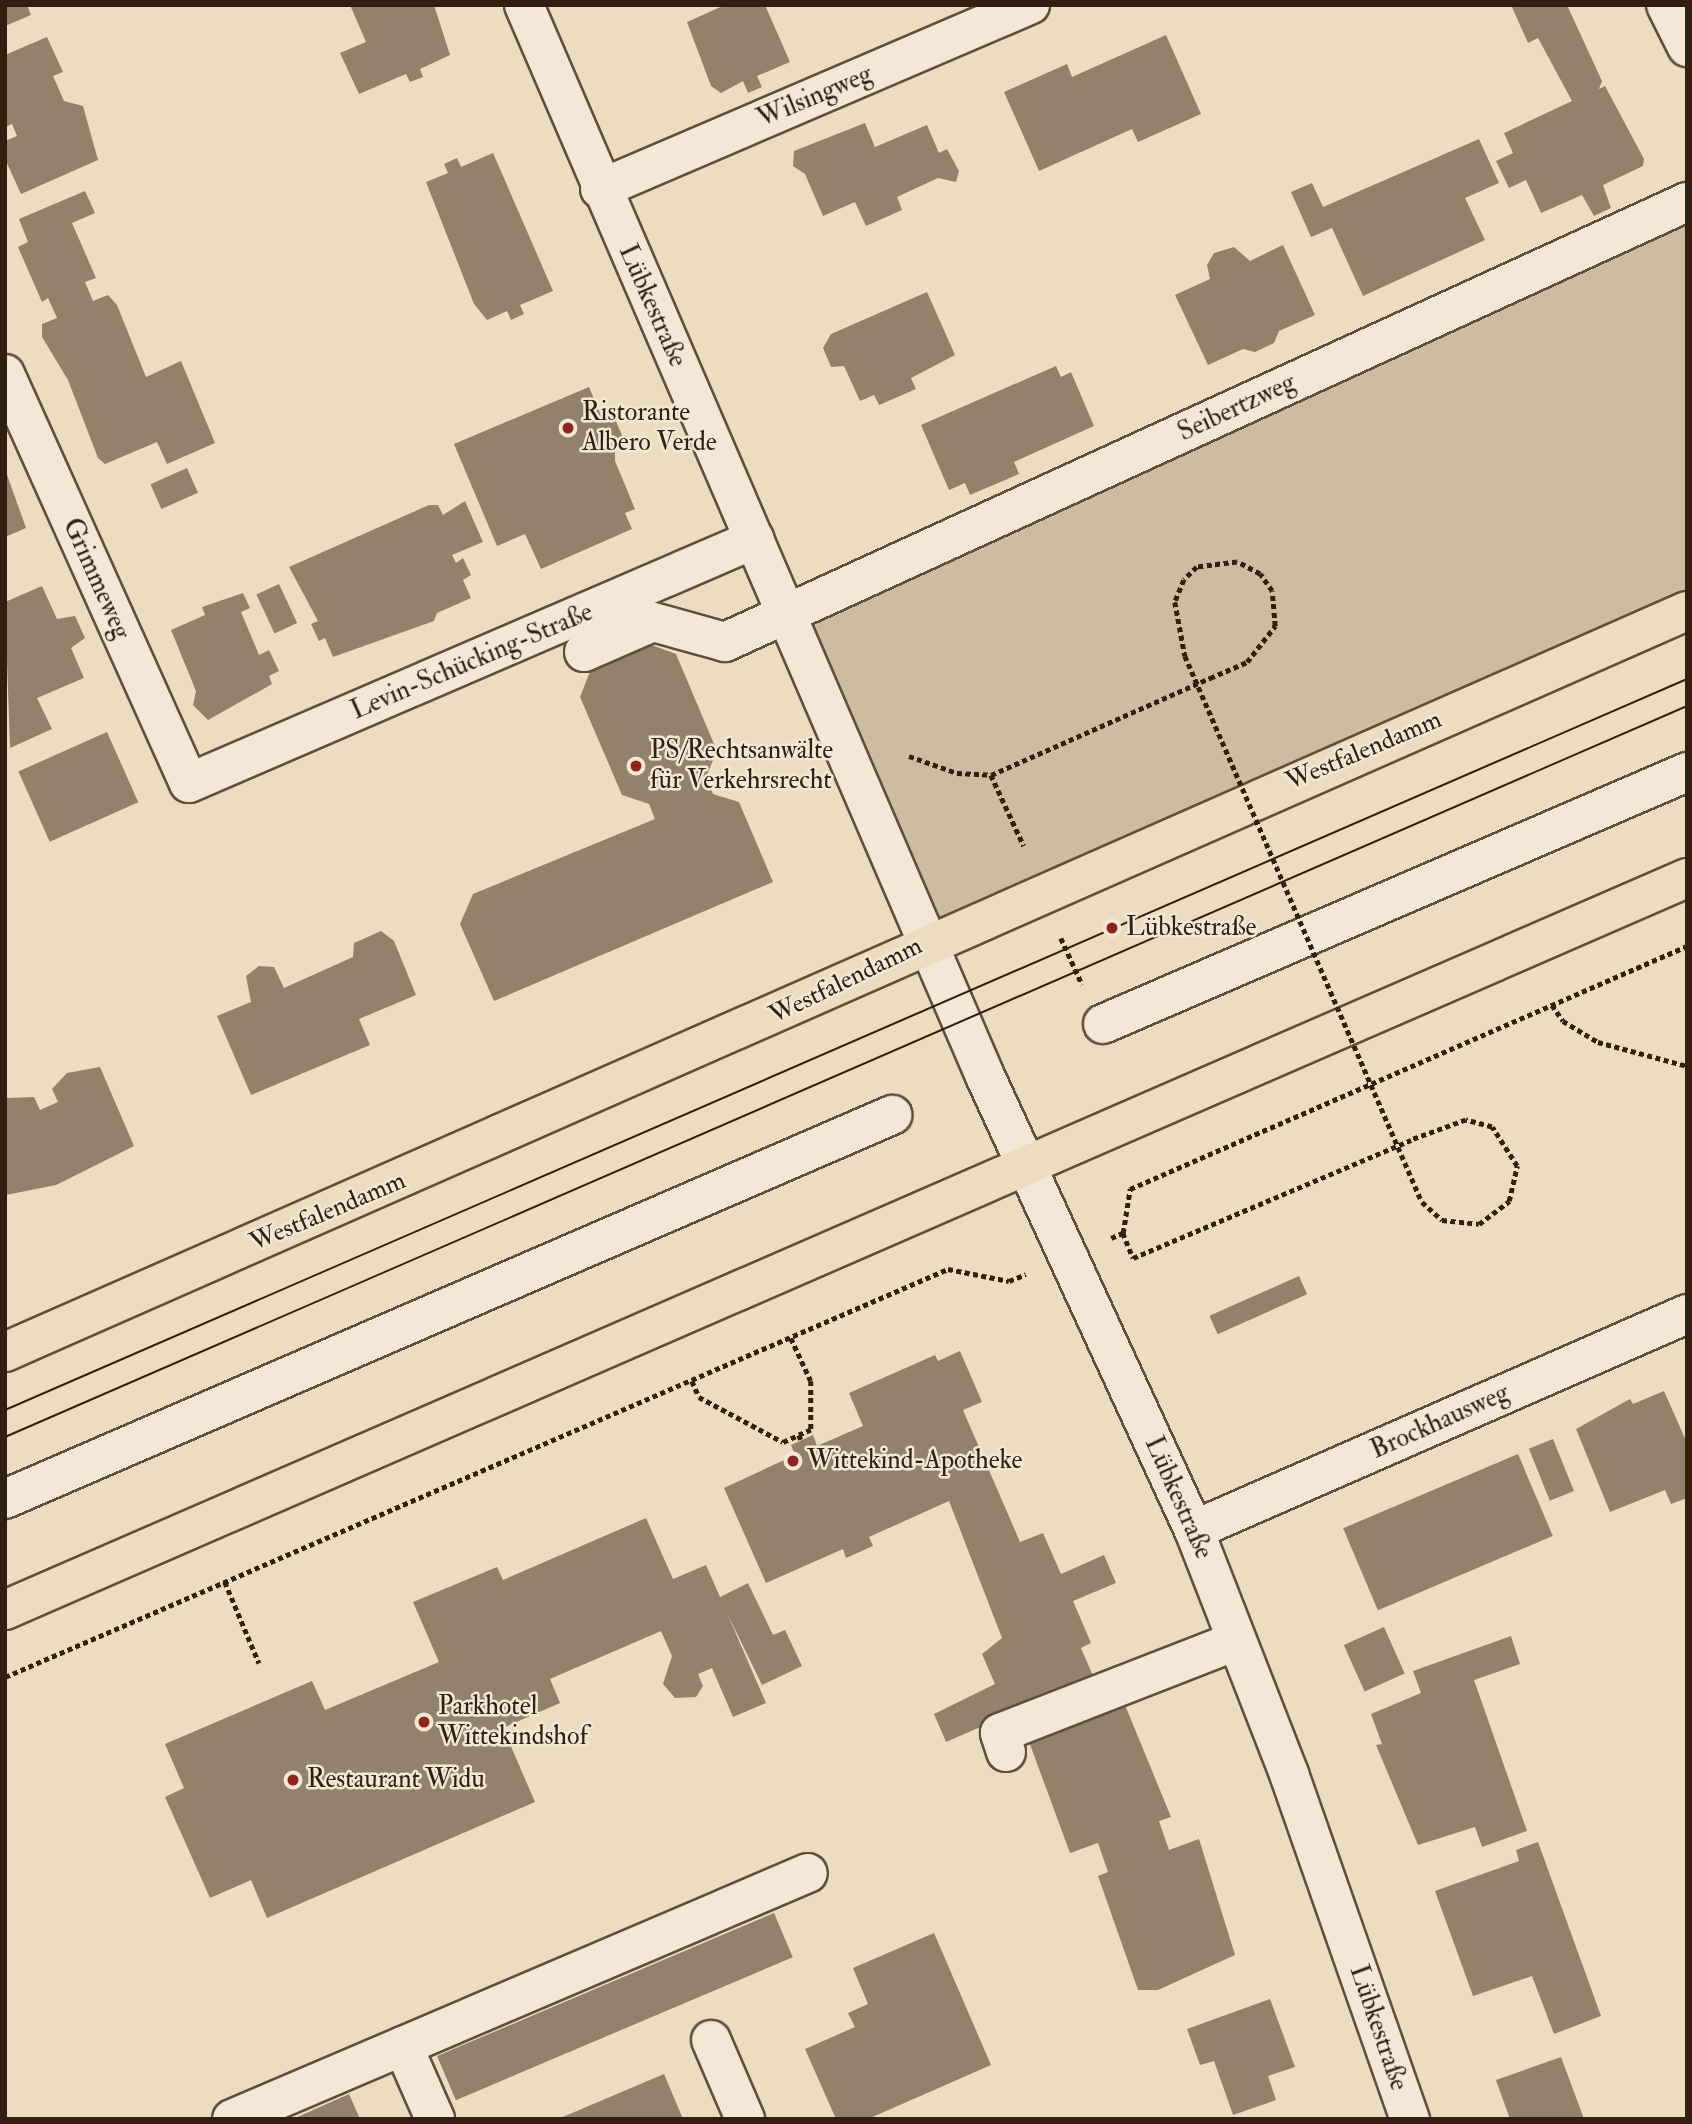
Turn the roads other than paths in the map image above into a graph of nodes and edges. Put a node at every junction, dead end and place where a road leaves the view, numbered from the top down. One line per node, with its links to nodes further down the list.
1 (524, 5): 5 (street, Lübkestraße)
2 (1030, 5): 5 (street, Wilsingweg)
3 (1666, 5): 4 (street)
4 (1687, 47)
5 (600, 189): 8 (street, Lübkestraße)
6 (1687, 202): 10 (street, Seibertzweg)
7 (5, 374): 13 (street, Grimmeweg)
8 (755, 539): 10 (street, Lübkestraße); 13 (street, Levin-Schücking-Straße)
9 (1687, 611): 15 (main road, Westfalendamm)
10 (787, 614): 11 (street, Seibertzweg); 15 (street, Lübkestraße)
11 (584, 652)
12 (1687, 772): 16 (street)
13 (189, 783)
14 (1687, 878): 18 (main road)
15 (928, 941): 18 (street, Lübkestraße); 20 (main road, Westfalendamm)
16 (1096, 1010)
17 (892, 1115): 21 (street)
18 (1025, 1165): 22 (street, Lübkestraße); 23 (main road)
19 (1687, 1314): 22 (street, Brockhausweg)
20 (5, 1352)
21 (5, 1499)
22 (1194, 1530): 24 (street, Lübkestraße)
23 (5, 1610)
24 (1236, 1641): 25 (street); 32 (street, Lübkestraße)
25 (1006, 1752)
26 (808, 1873): 28 (street)
27 (711, 2040): 31 (street)
28 (403, 2046): 29 (street); 30 (street)
29 (232, 2119)
30 (435, 2119)
31 (745, 2119)
32 (1410, 2119)

